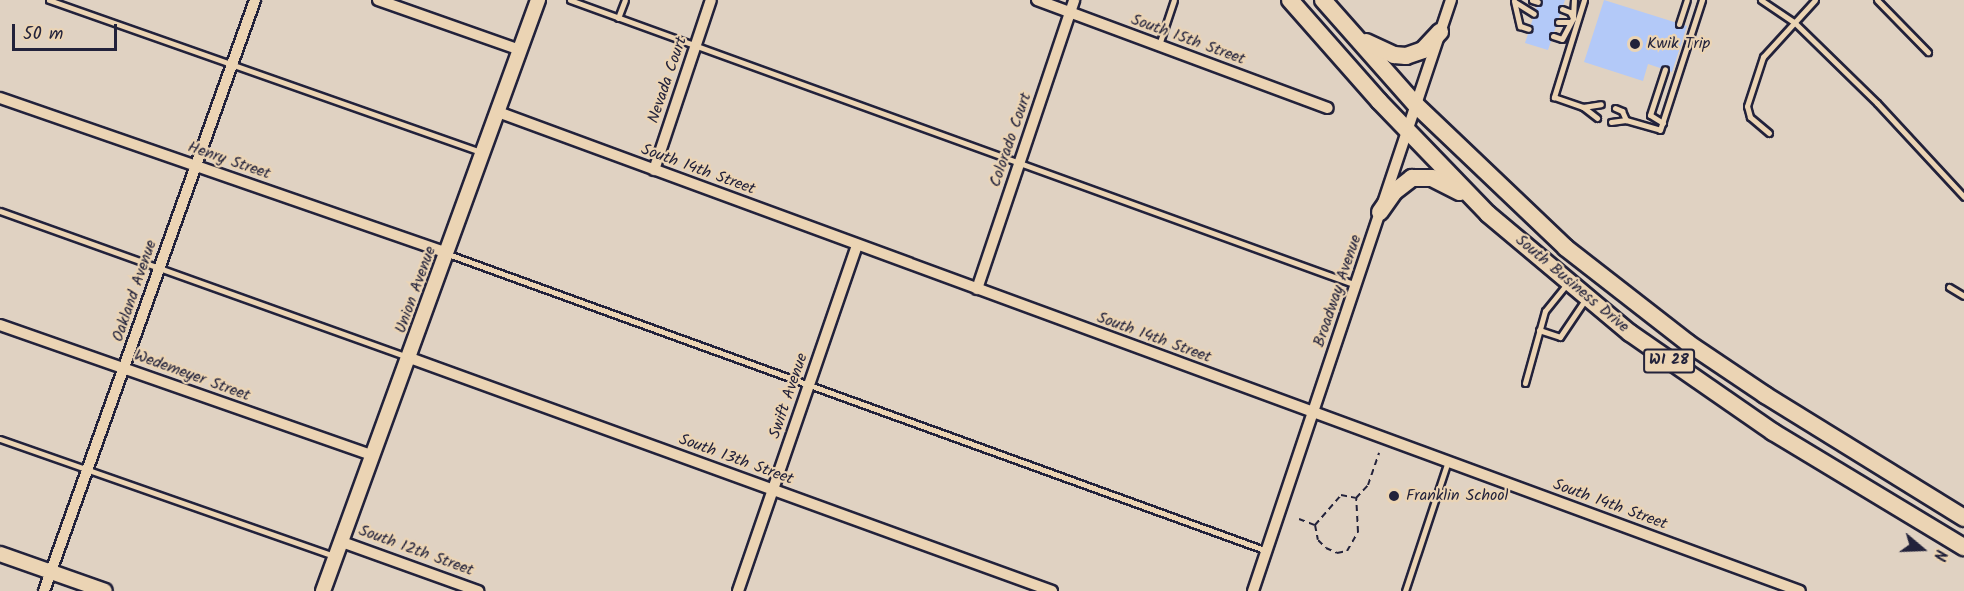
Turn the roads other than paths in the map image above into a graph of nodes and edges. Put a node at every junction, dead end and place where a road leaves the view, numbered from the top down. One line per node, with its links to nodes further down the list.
1 (49, 0): 38 (lane)
2 (255, 0): 38 (street, Oakland Avenue)
3 (378, 0): 36 (street)
4 (538, 0): 36 (street, Union Avenue)
5 (570, 0): 25 (lane)
6 (625, 0): 25 (lane)
7 (711, 0): 35 (street, Nevada Court)
8 (1038, 0): 23 (street, South 15th Street)
9 (1074, 0): 23 (street, Colorado Court)
10 (1174, 0): 34 (lane)
11 (1290, 0): 51 (main road, South Business Drive / WI 28)
12 (1323, 0): 32 (main road, South Business Drive / WI 28)
13 (1451, 0): 31 (street, Broadway Avenue)
14 (1515, 0): 24 (lane); 30 (lane)
15 (1574, 0): 26 (lane)
16 (1584, 0): 26 (lane)
17 (1685, 0): 29 (lane)
18 (1702, 0): 50 (lane)
19 (1761, 0): 28 (lane)
20 (1815, 0): 28 (lane)
21 (1877, 0): 37 (lane)
22 (1562, 9): 26 (lane)
23 (1070, 12): 34 (street, South 15th Street); 55 (street, Colorado Court)
24 (1534, 14)
25 (618, 18): 35 (lane)
26 (1576, 19): 27 (lane); 33 (lane); 43 (lane)
27 (1558, 22)
28 (1794, 22): 52 (lane); 57 (lane)
29 (1679, 24)
30 (1529, 29)
31 (1440, 32): 32 (main road); 42 (street, Broadway Avenue)
32 (1355, 36): 42 (main road, South Business Drive / WI 28)
33 (1553, 36)
34 (1159, 45): 44 (street, South 15th Street)
35 (696, 47): 55 (lane); 56 (street, Nevada Court)
36 (520, 50): 46 (street, Union Avenue)
37 (1928, 52)
38 (232, 64): 53 (lane); 54 (street, Oakland Avenue)
39 (1665, 69): 50 (lane)
40 (0, 98): 54 (street, Henry Street)
41 (1601, 104): 43 (lane)
42 (1416, 105): 51 (street, Broadway Avenue); 82 (main road, South Business Drive / WI 28)
43 (1582, 107): 47 (lane)
44 (1328, 108)
45 (1615, 108): 48 (lane)
46 (498, 112): 53 (street, Union Avenue); 56 (street, South 14th Street)
47 (1597, 118)
48 (1626, 120): 49 (lane); 50 (lane)
49 (1611, 122)
50 (1663, 123)
51 (1407, 131): 58 (main road, South Business Drive / WI 28); 60 (street, Broadway Avenue)
52 (1769, 133)
53 (483, 152): 62 (street, Union Avenue)
54 (195, 165): 62 (street, Henry Street); 63 (street, Oakland Avenue)
55 (1018, 165): 65 (lane); 67 (street, Colorado Court)
56 (654, 170): 61 (street, South 14th Street)
57 (1964, 197)
58 (1476, 201): 60 (main road); 64 (main road, South Business Drive / WI 28)
59 (0, 212): 63 (lane)
60 (1380, 212): 65 (street, Broadway Avenue)
61 (857, 245): 67 (street, South 14th Street); 75 (street, Swift Avenue)
62 (447, 253): 72 (street, Union Avenue); 75 (lane)
63 (159, 267): 72 (lane); 73 (street, Oakland Avenue)
64 (1569, 282): 68 (main road, South Business Drive / WI 28); 71 (lane)
65 (1356, 285): 76 (street, Broadway Avenue)
66 (1949, 287): 69 (lane)
67 (977, 289): 76 (street, South 14th Street)
68 (1588, 297): 71 (lane); 84 (main road, South Business Drive / WI 28)
69 (1964, 297)
70 (0, 325): 73 (street, Wedemeyer Street)
71 (1539, 330): 74 (lane)
72 (410, 358): 78 (street, Union Avenue); 81 (street, South 13th Street)
73 (124, 368): 78 (street, Wedemeyer Street); 80 (street, Oakland Avenue)
74 (1525, 383)
75 (809, 384): 81 (street, Swift Avenue); 85 (lane)
76 (1312, 413): 79 (street, South 14th Street); 85 (street, Broadway Avenue)
77 (0, 440): 80 (lane)
78 (374, 456): 83 (street, Union Avenue)
79 (1448, 461): 96 (lane); 97 (street, South 14th Street)
80 (87, 469): 87 (lane); 88 (street, Oakland Avenue)
81 (772, 489): 93 (street, Swift Avenue); 94 (street, South 13th Street)
82 (1964, 518)
83 (342, 542): 87 (street, Union Avenue); 92 (street, South 12th Street)
84 (1964, 547)
85 (1267, 551): 95 (street, Broadway Avenue)
86 (0, 554): 88 (street)
87 (337, 556): 91 (street, Union Avenue)
88 (51, 572): 89 (street, Oakland Avenue); 90 (street)
89 (44, 591)
90 (105, 591)
91 (323, 591)
92 (478, 591)
93 (738, 591)
94 (1052, 591)
95 (1254, 591)
96 (1405, 591)
97 (1800, 591)

